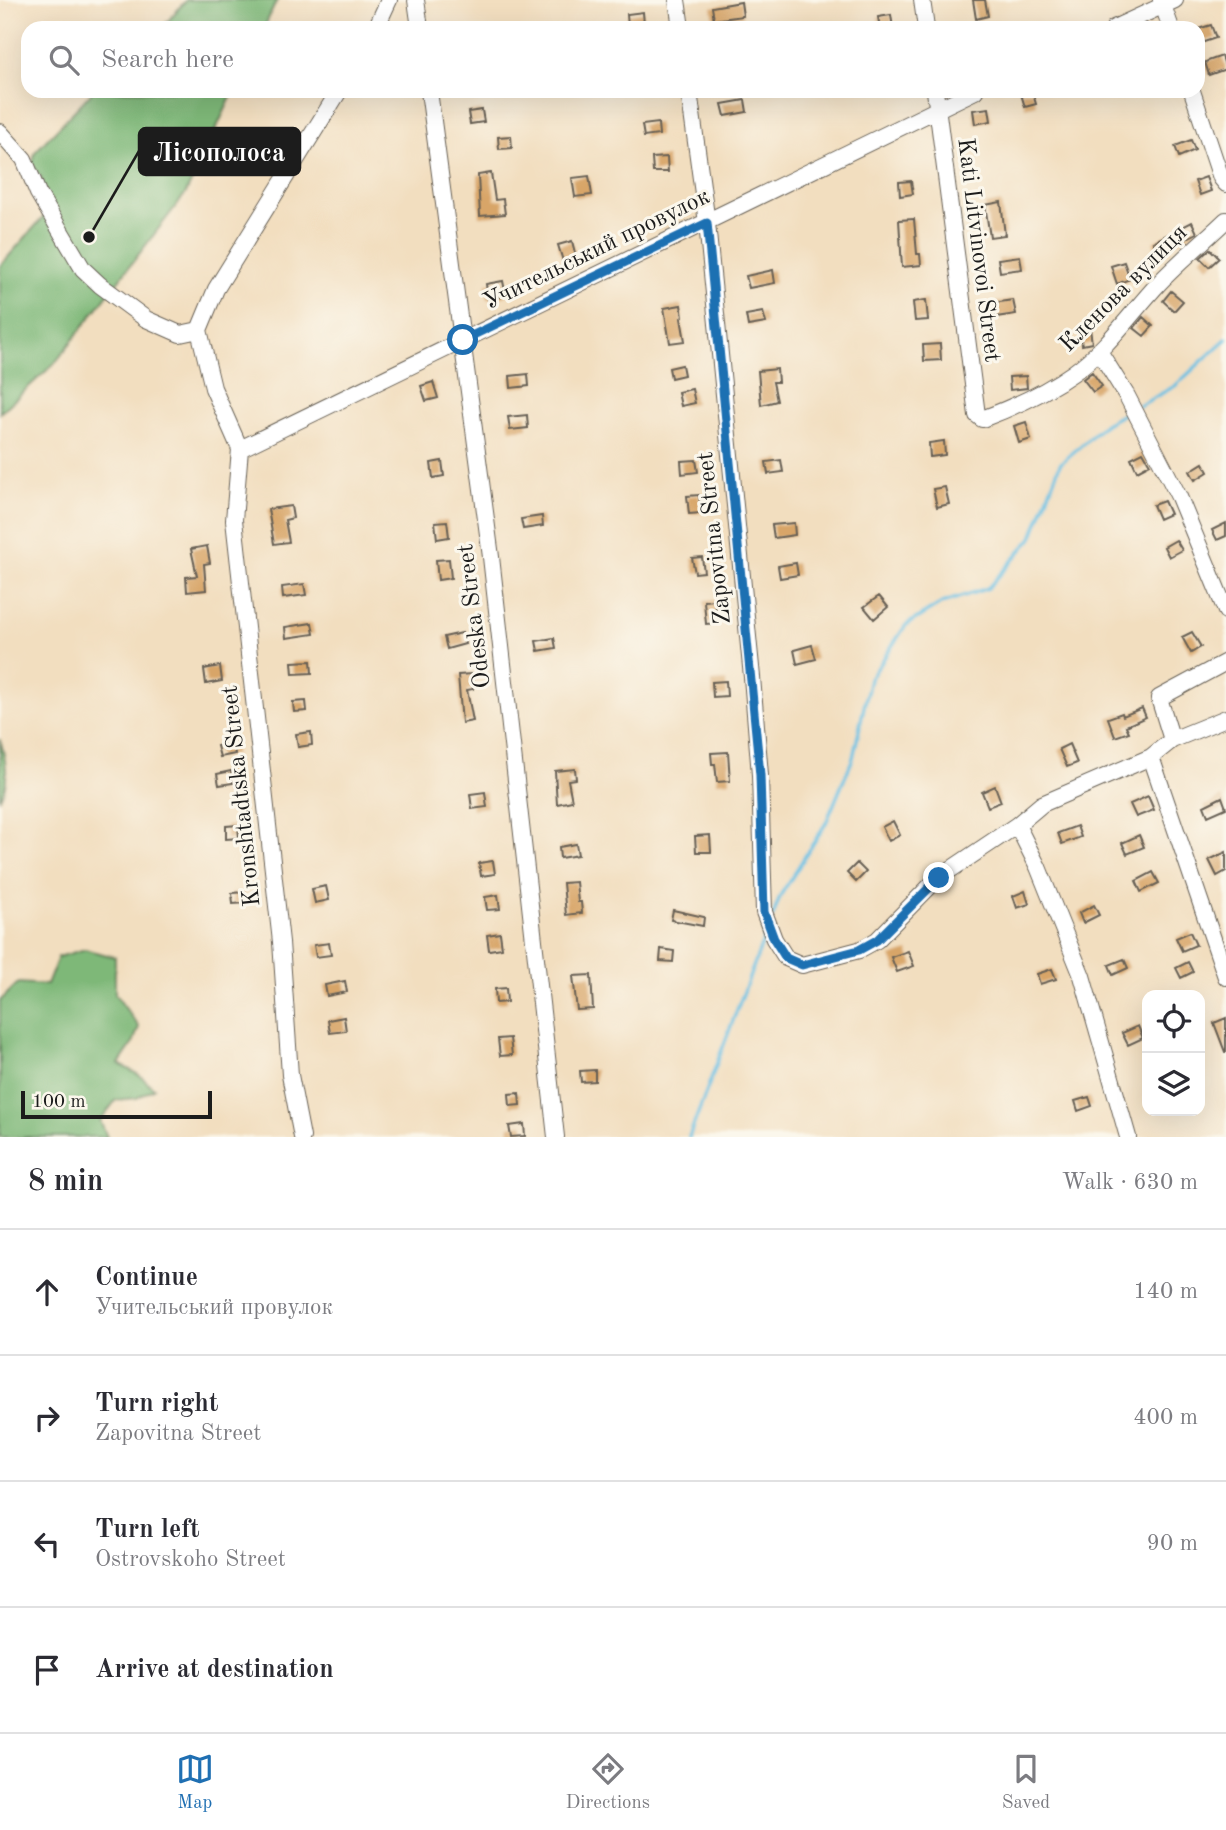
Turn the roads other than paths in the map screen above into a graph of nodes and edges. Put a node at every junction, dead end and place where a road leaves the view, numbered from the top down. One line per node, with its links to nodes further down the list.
1 (389, 0): 6 (street)
2 (416, 0): 7 (street)
3 (677, 0): 8 (street)
4 (922, 0): 9 (street)
5 (1167, 2): 10 (street); 11 (street)
6 (379, 21)
7 (419, 21)
8 (680, 21)
9 (925, 21)
10 (1128, 21)
11 (1170, 21)
12 (335, 98): 23 (street)
13 (430, 98): 24 (street, Odeska Street)
14 (690, 98): 22 (street, Zapovitna Street)
15 (935, 98): 18 (street, Kati Litvinovoi Street)
16 (959, 98): 18 (street, Учительський провулок)
17 (1194, 98): 20 (street)
18 (937, 108): 22 (street, Учительський провулок); 26 (street, Kati Litvinovoi Street)
19 (0, 132): 23 (street)
20 (1226, 184)
21 (1226, 220): 25 (street, Кленова вулиця)
22 (707, 223): 24 (street, Учительський провулок); 33 (street, Zapovitna Street)
23 (199, 330): 27 (street)
24 (463, 340): 27 (street, Учительський провулок); 36 (street, Odeska Street)
25 (1099, 351): 26 (street, Кленова вулиця); 28 (street)
26 (976, 415)
27 (240, 449): 35 (street, Kronshtadtska Street)
28 (1226, 611)
29 (1226, 662): 31 (street)
30 (1226, 718): 31 (street)
31 (1172, 740): 32 (street)
32 (1152, 757): 33 (street); 34 (street)
33 (1017, 825): 37 (street)
34 (1226, 977)
35 (302, 1137)
36 (556, 1137)
37 (1128, 1137)

